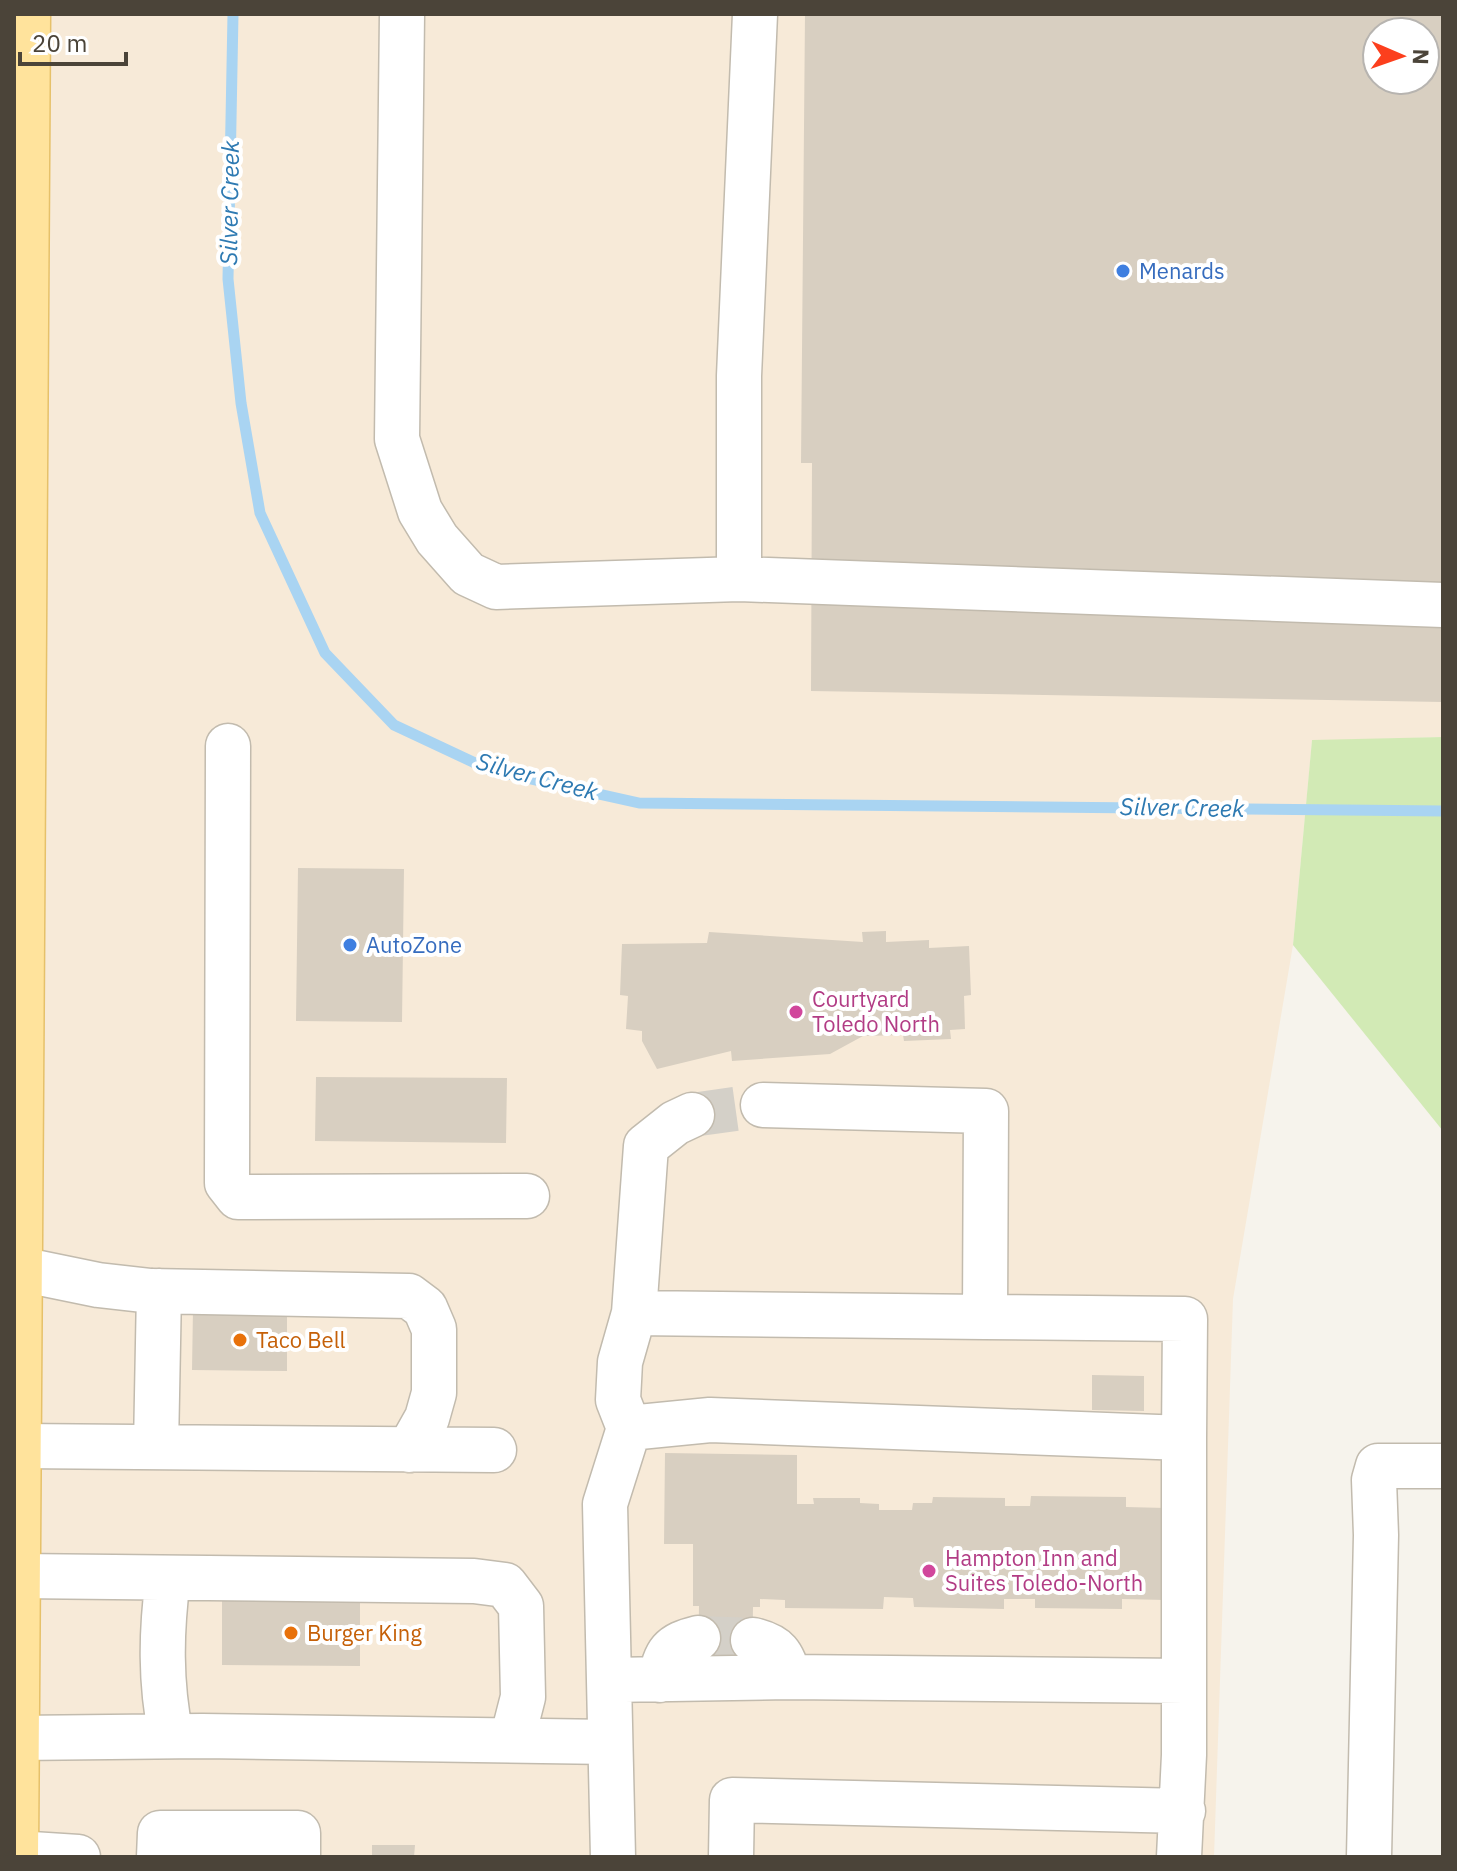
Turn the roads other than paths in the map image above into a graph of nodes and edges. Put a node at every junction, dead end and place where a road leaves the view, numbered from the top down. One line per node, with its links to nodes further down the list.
1 (28, 14): 10 (main road)
2 (402, 14): 4 (lane)
3 (755, 14): 4 (lane)
4 (739, 579): 5 (lane)
5 (1443, 605)
6 (228, 746): 9 (lane)
7 (763, 1105): 13 (lane)
8 (692, 1115): 12 (lane)
9 (527, 1196)
10 (20, 1269): 11 (lane); 16 (main road)
11 (159, 1291): 17 (lane); 18 (lane)
12 (634, 1313): 13 (lane); 14 (lane)
13 (985, 1317): 15 (lane)
14 (629, 1428): 15 (lane); 26 (lane)
15 (1184, 1438): 28 (lane)
16 (19, 1446): 17 (lane); 21 (main road)
17 (156, 1447): 18 (lane)
18 (409, 1450): 19 (lane)
19 (494, 1450)
20 (1443, 1466): 42 (lane)
21 (18, 1576): 22 (lane); 29 (main road)
22 (168, 1578): 30 (lane); 31 (lane)
23 (698, 1638): 27 (lane)
24 (753, 1640): 25 (lane)
25 (789, 1677): 27 (lane); 28 (lane)
26 (609, 1680): 27 (lane); 32 (lane)
27 (660, 1680)
28 (1184, 1681): 34 (lane)
29 (16, 1721): 30 (lane); 33 (main road)
30 (187, 1736): 31 (lane)
31 (512, 1740): 32 (lane)
32 (610, 1742): 40 (lane)
33 (15, 1808): 36 (main road)
34 (1183, 1811): 35 (lane); 41 (lane)
35 (739, 1853)
36 (16, 1855): 37 (lane)
37 (78, 1857)
38 (159, 1857): 39 (lane)
39 (298, 1857)
40 (613, 1857)
41 (1179, 1857)
42 (1369, 1857)

